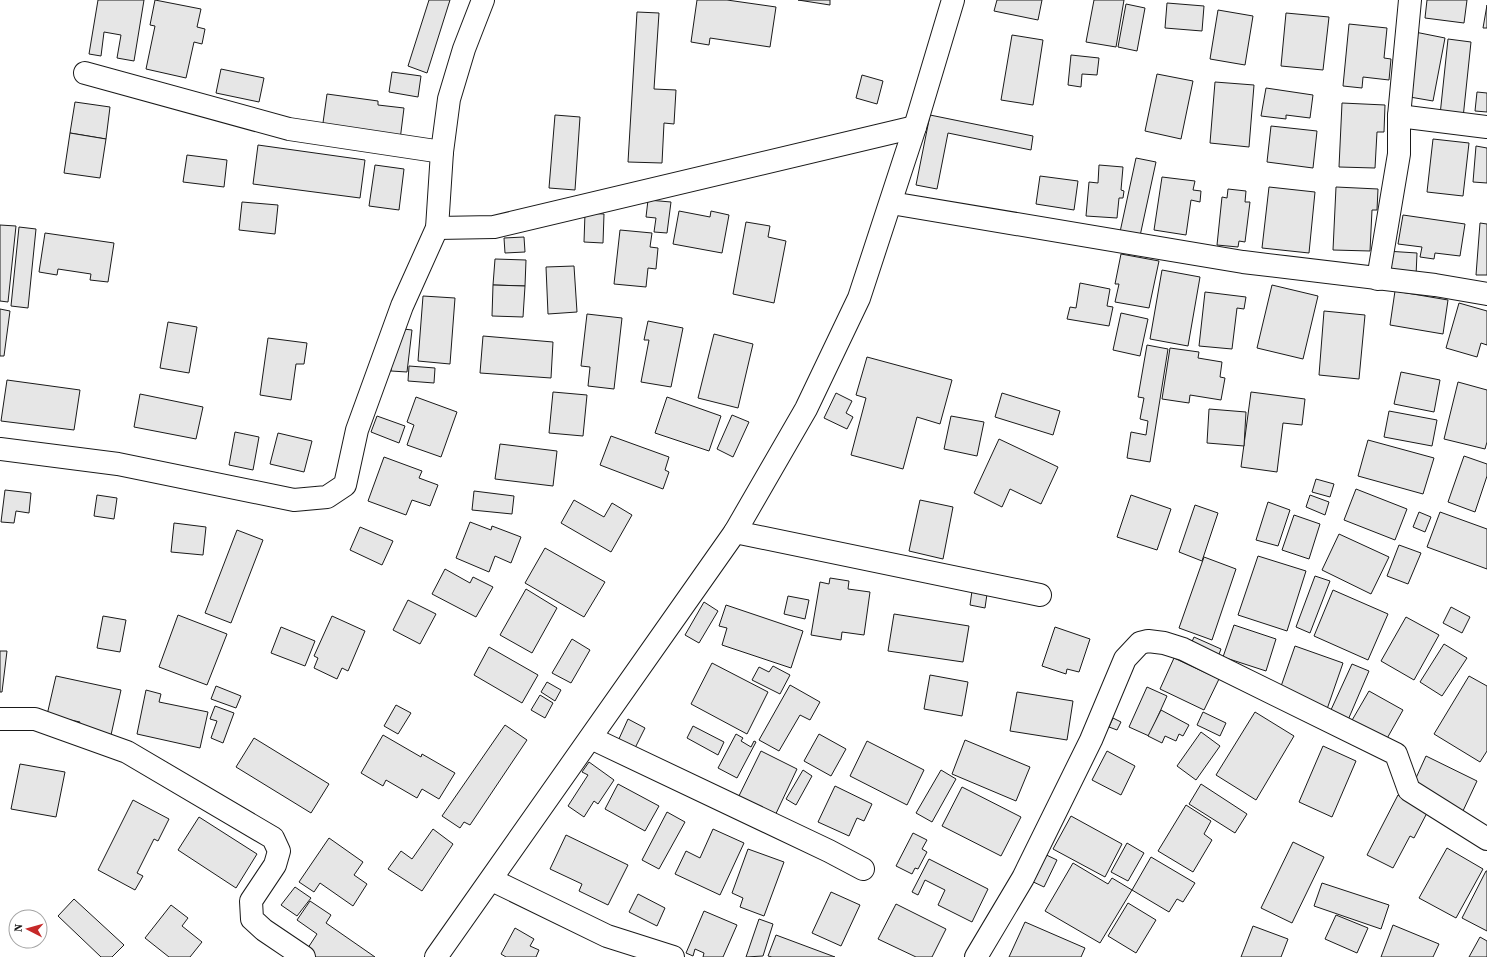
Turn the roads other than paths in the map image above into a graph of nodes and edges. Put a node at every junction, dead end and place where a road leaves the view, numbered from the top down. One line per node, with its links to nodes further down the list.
1 (483, 0): 8 (street)
2 (954, 0): 7 (street)
3 (1410, 0): 5 (street)
4 (85, 73): 8 (street)
5 (1399, 116): 6 (street); 11 (street)
6 (1487, 126)
7 (915, 127): 9 (street); 10 (street)
8 (442, 152): 10 (street)
9 (891, 203): 11 (street); 14 (street)
10 (437, 228): 13 (street)
11 (1378, 279): 12 (street)
12 (1487, 294)
13 (0, 449)
14 (735, 532): 15 (street); 17 (street)
15 (1040, 595)
16 (0, 719): 21 (street)
17 (591, 738): 19 (street); 20 (street)
18 (1487, 839): 24 (street)
19 (863, 869)
20 (492, 880): 22 (street); 23 (street)
21 (304, 957)
22 (436, 957)
23 (673, 957)
24 (976, 957)

